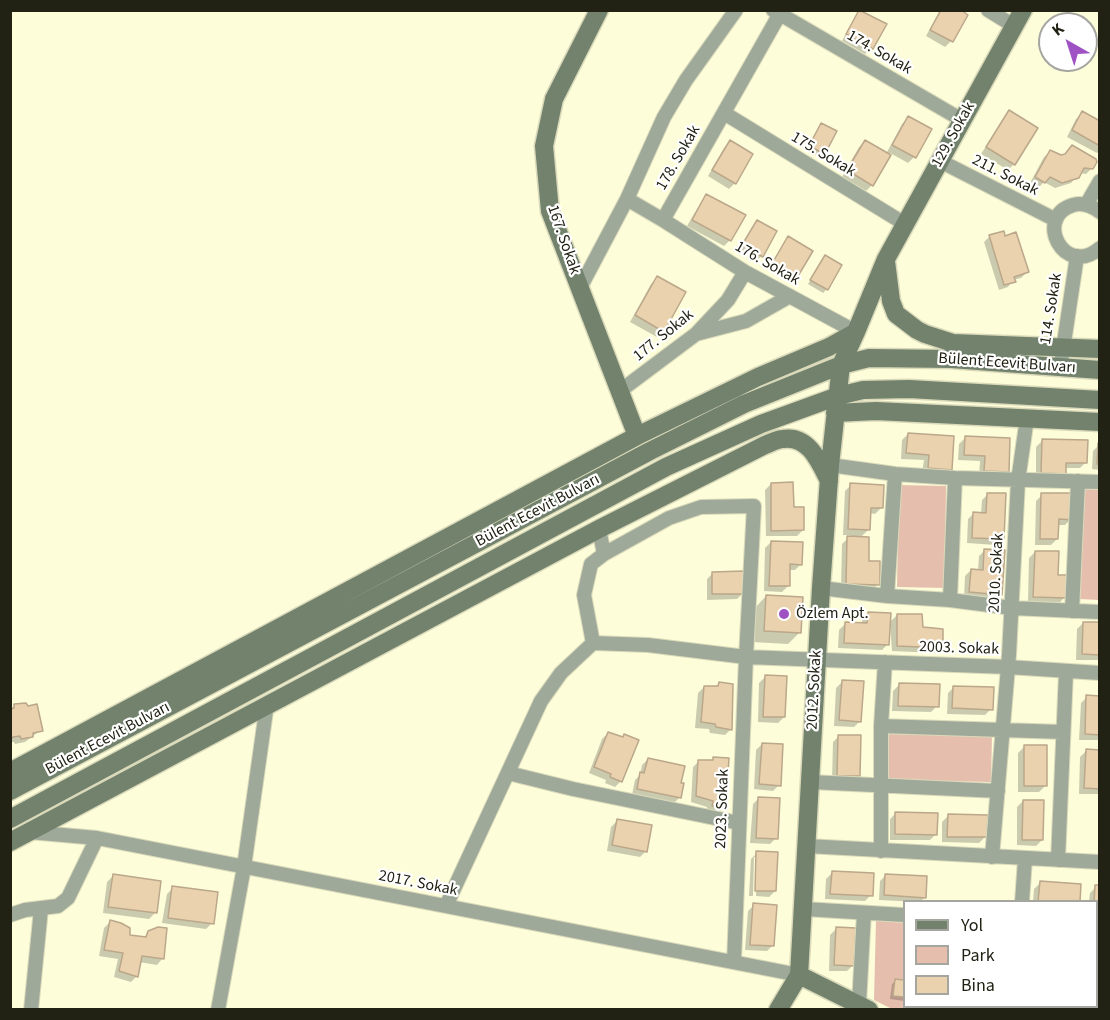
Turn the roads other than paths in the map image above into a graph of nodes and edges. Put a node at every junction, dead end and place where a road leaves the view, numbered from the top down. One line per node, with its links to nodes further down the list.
1 (599, 10): 20 (street, 167. Sokak)
2 (736, 10): 10 (street)
3 (988, 10): 5 (street)
4 (778, 12): 6 (street, 178. Sokak); 7 (street, 174. Sokak)
5 (1019, 18): 7 (street, 129. Sokak)
6 (724, 113): 13 (street, 178. Sokak); 15 (street, 175. Sokak)
7 (962, 120): 8 (street, 129. Sokak)
8 (940, 160): 14 (street, 211. Sokak); 15 (street, 129. Sokak)
9 (1100, 180): 11 (street)
10 (627, 199): 13 (street, 176. Sokak); 20 (street)
11 (1086, 205): 12 (street); 14 (street)
12 (1100, 212)
13 (663, 220): 19 (street, 176. Sokak)
14 (1056, 220): 17 (street)
15 (905, 224): 18 (street, 129. Sokak)
16 (1100, 248): 17 (street)
17 (1077, 256): 24 (street, 114. Sokak)
18 (886, 259): 22 (street, 129. Sokak); 26 (street)
19 (745, 272): 21 (street, 176. Sokak); 23 (street, 177. Sokak)
20 (580, 288): 30 (street, 167. Sokak)
21 (790, 296): 22 (street, 176. Sokak); 23 (street)
22 (856, 332): 27 (street, 2012. Sokak); 35 (street)
23 (696, 334): 30 (street, 177. Sokak)
24 (1063, 348): 25 (street); 26 (street); 28 (street, 114. Sokak)
25 (1100, 349)
26 (952, 351): 27 (street, Bülent Ecevit Bulvarı); 28 (street, Bülent Ecevit Bulvarı)
27 (841, 365): 32 (street, 2012. Sokak); 65 (street, Bülent Ecevit Bulvarı)
28 (1059, 367): 29 (street, Bülent Ecevit Bulvarı)
29 (1100, 370)
30 (620, 391): 35 (street, 167. Sokak)
31 (1100, 400): 32 (street, Bülent Ecevit Bulvarı)
32 (837, 404): 33 (street); 36 (street, 2012. Sokak); 67 (street, Bülent Ecevit Bulvarı)
33 (1027, 418): 34 (street); 40 (street, 2010. Sokak)
34 (1100, 422)
35 (637, 436): 61 (street)
36 (830, 473): 37 (street); 42 (street); 44 (street, 2012. Sokak)
37 (895, 474): 38 (street); 45 (street)
38 (955, 478): 40 (street); 46 (street)
39 (1078, 481): 40 (street); 41 (street); 48 (street)
40 (1018, 482): 47 (street, 2010. Sokak)
41 (1100, 483)
42 (599, 529): 43 (street); 57 (street)
43 (604, 554): 50 (street); 51 (street, 2023. Sokak)
44 (821, 588): 45 (street); 52 (street, 2012. Sokak)
45 (887, 596): 46 (street)
46 (950, 600): 47 (street)
47 (1012, 608): 48 (street); 54 (street, 2010. Sokak)
48 (1072, 611): 49 (street)
49 (1100, 612)
50 (593, 643): 51 (street, 2003. Sokak); 62 (street)
51 (746, 657): 52 (street, 2003. Sokak); 68 (street, 2023. Sokak)
52 (816, 658): 53 (street, 2003. Sokak); 63 (street, 2012. Sokak)
53 (885, 662): 54 (street, 2003. Sokak); 58 (street)
54 (1008, 667): 55 (street, 2003. Sokak); 59 (street, 2010. Sokak)
55 (1066, 672): 56 (street, 2003. Sokak); 60 (street)
56 (1100, 673)
57 (267, 705): 69 (street); 78 (street)
58 (881, 726): 59 (street); 64 (street)
59 (1004, 730): 60 (street); 66 (street, 2010. Sokak)
60 (1064, 732): 76 (street)
61 (10, 772)
62 (508, 773): 68 (street); 80 (street)
63 (810, 782): 64 (street); 72 (street, 2012. Sokak)
64 (881, 786): 66 (street); 73 (street)
65 (10, 791)
66 (998, 791): 74 (street, 2010. Sokak)
67 (10, 819)
68 (739, 823): 86 (street, 2023. Sokak)
69 (29, 832): 70 (street, 2017. Sokak); 71 (street)
70 (97, 838): 78 (street, 2017. Sokak); 81 (street)
71 (10, 842)
72 (807, 846): 73 (street); 82 (street, 2012. Sokak)
73 (881, 850): 74 (street)
74 (992, 857): 75 (street)
75 (1025, 859): 76 (street); 79 (street)
76 (1058, 860): 77 (street)
77 (1100, 862)
78 (244, 867): 80 (street, 2017. Sokak); 90 (street)
79 (1022, 900)
80 (446, 906): 86 (street, 2017. Sokak)
81 (41, 909): 84 (street); 89 (street)
82 (804, 909): 83 (street); 87 (street, 2012. Sokak)
83 (864, 913): 85 (street); 88 (street)
84 (10, 915)
85 (903, 915)
86 (734, 962): 87 (street, 2017. Sokak)
87 (799, 975): 88 (street); 91 (street, 2012. Sokak)
88 (864, 1007)
89 (31, 1010)
90 (218, 1010)
91 (778, 1010)

